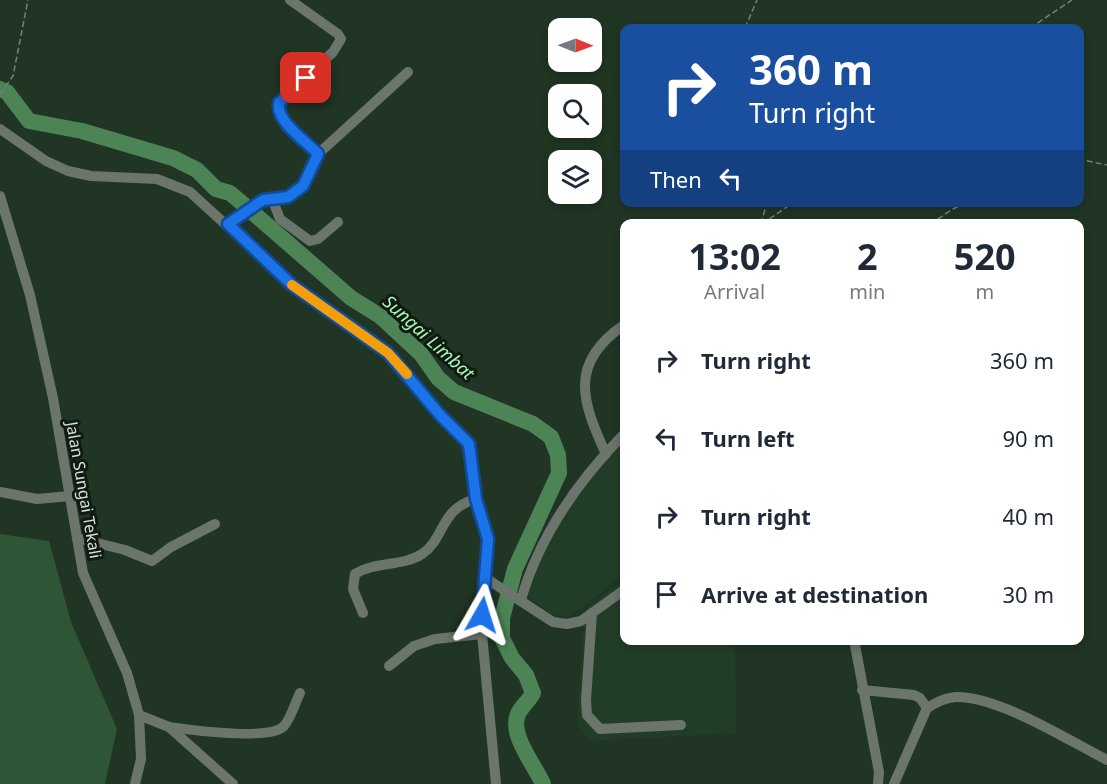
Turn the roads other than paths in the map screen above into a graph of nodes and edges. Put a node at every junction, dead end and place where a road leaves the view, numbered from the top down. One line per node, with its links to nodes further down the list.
1 (290, 0): 4 (street)
2 (408, 72): 4 (street)
3 (0, 129): 8 (street)
4 (318, 154): 6 (street)
5 (0, 196): 13 (street, Jalan Sungai Tekali)
6 (273, 201): 7 (street); 8 (street)
7 (338, 222)
8 (228, 224): 14 (street)
9 (620, 328): 11 (street)
10 (620, 438): 11 (street)
11 (606, 454): 19 (street)
12 (0, 492): 13 (street)
13 (70, 496): 16 (street, Jalan Sungai Tekali)
14 (476, 499): 17 (street); 20 (street)
15 (215, 524): 16 (street)
16 (76, 538): 28 (street, Jalan Sungai Tekali)
17 (486, 579): 19 (street); 22 (street)
18 (620, 593): 21 (street)
19 (518, 598): 21 (street)
20 (363, 612)
21 (592, 613): 29 (street)
22 (482, 634): 24 (street); 34 (street)
23 (855, 645): 25 (street)
24 (389, 666)
25 (862, 690): 27 (street); 35 (street)
26 (300, 693): 30 (street)
27 (927, 708): 31 (street); 36 (street)
28 (139, 715): 30 (street); 32 (street, Jalan Sungai Tekali)
29 (681, 726)
30 (169, 727): 33 (street)
31 (1107, 760)
32 (135, 784)
33 (233, 784)
34 (496, 784)
35 (878, 784)
36 (894, 784)

